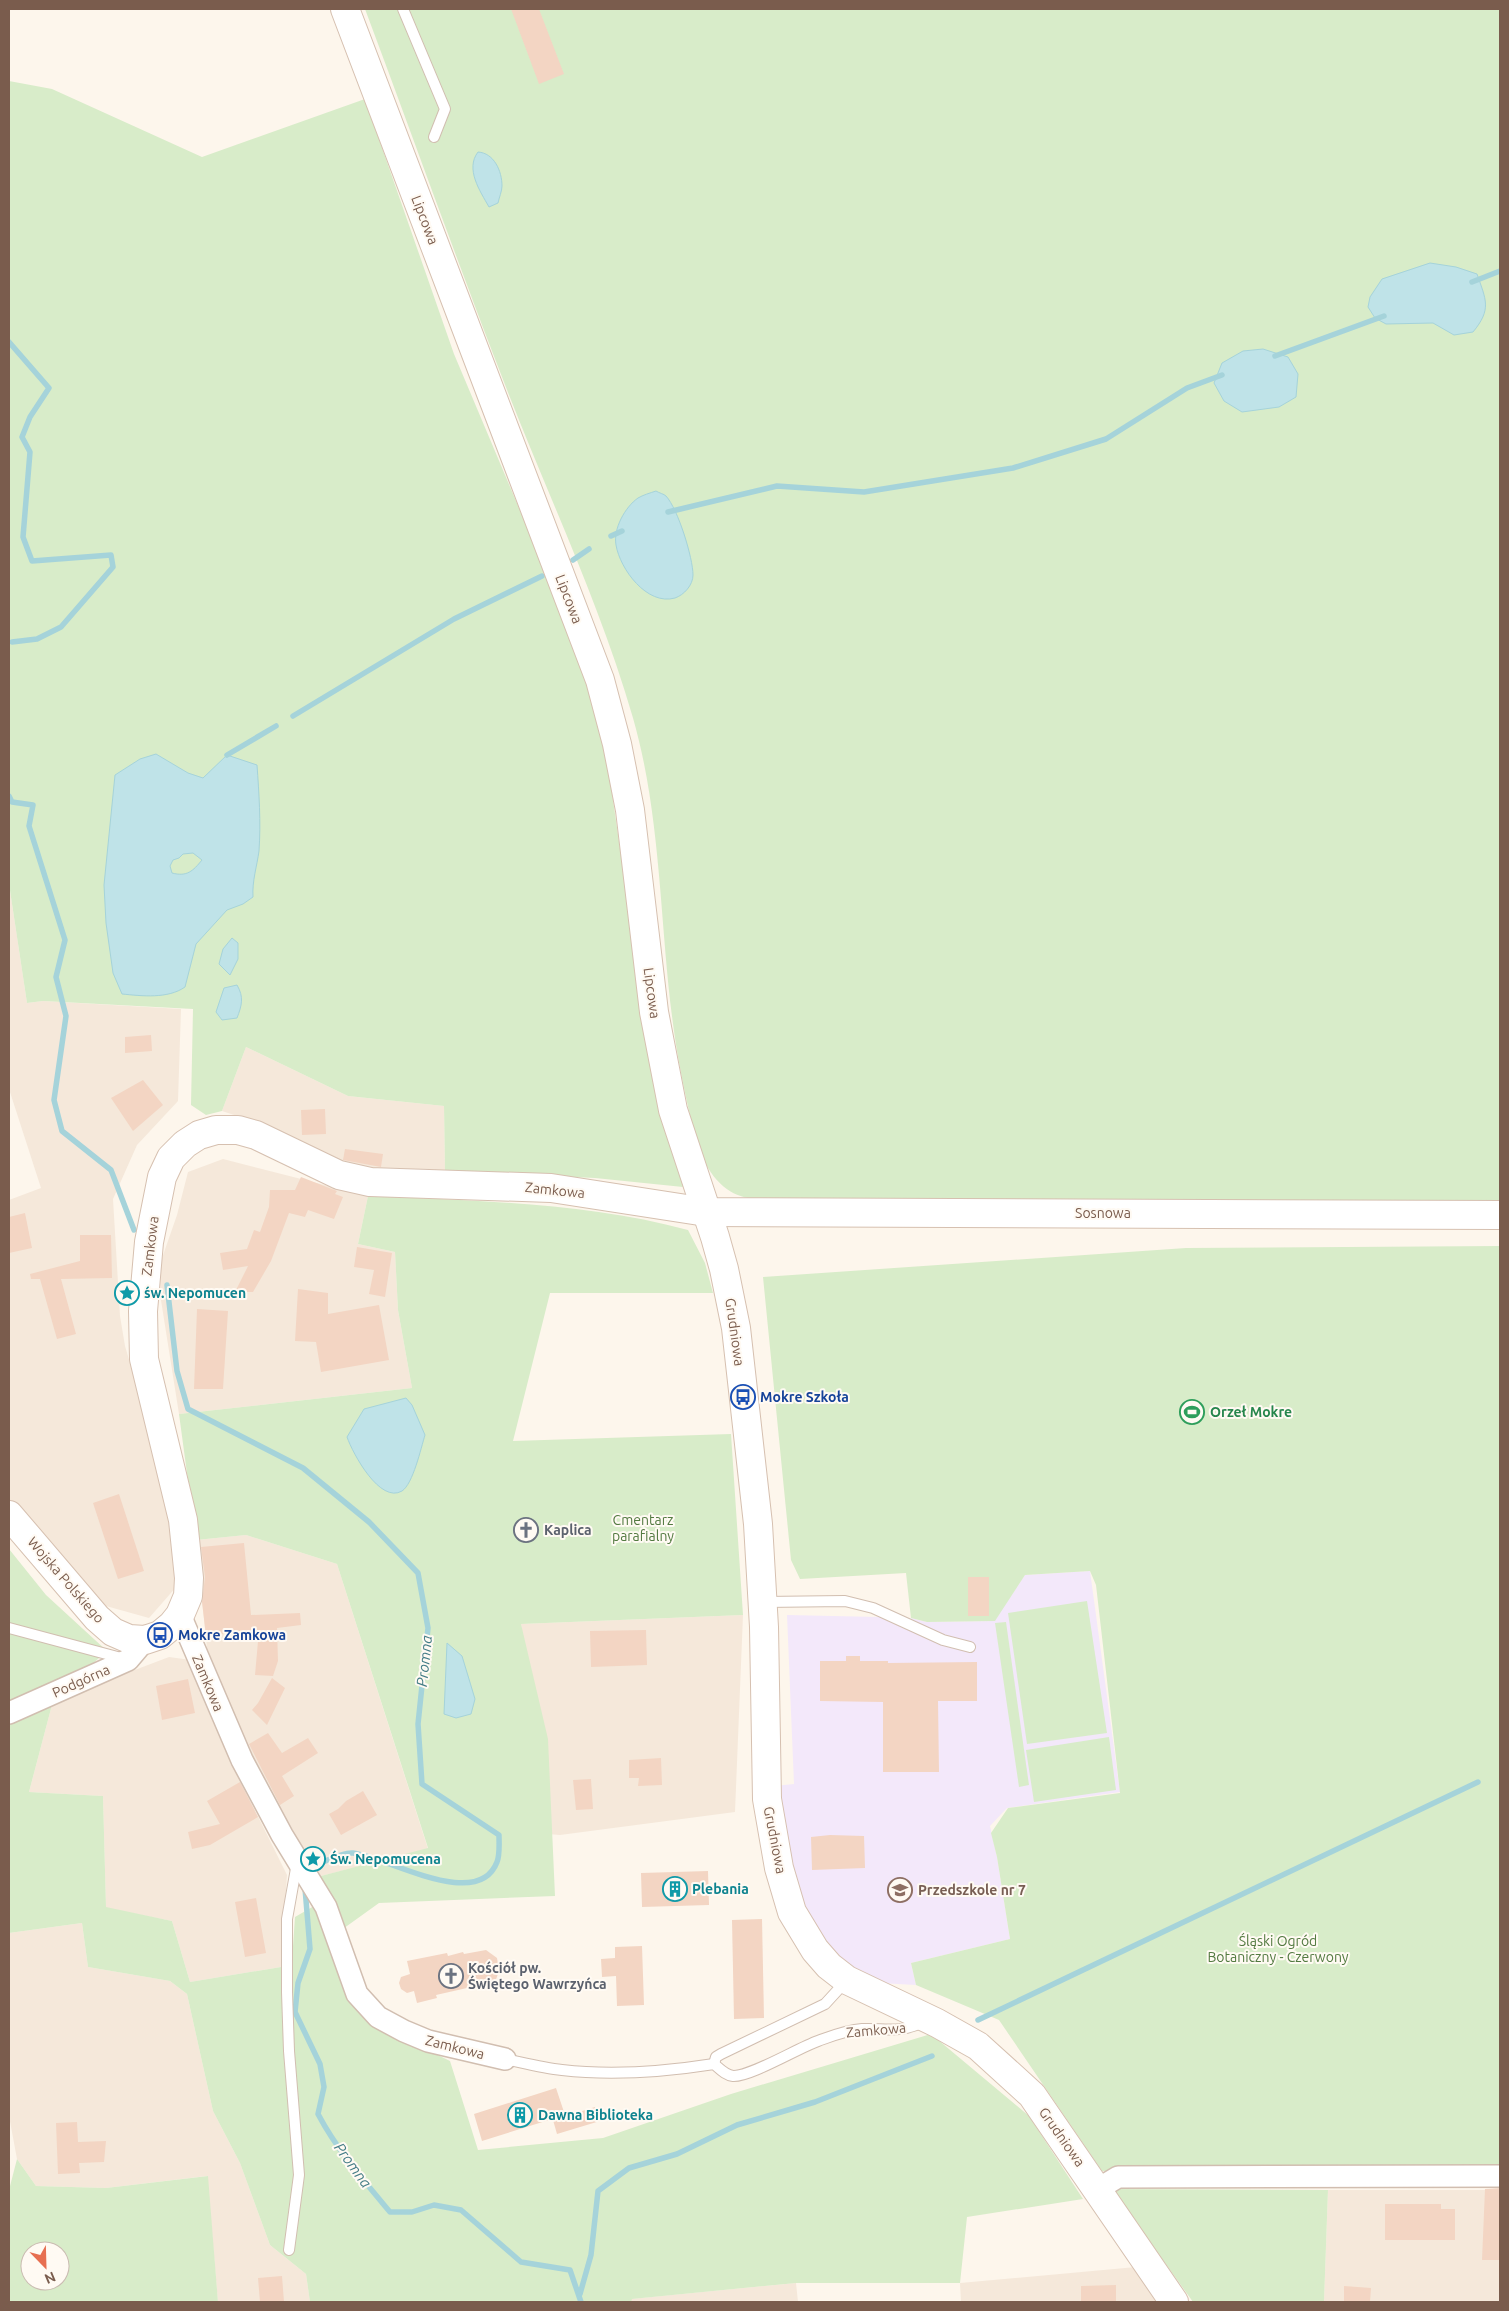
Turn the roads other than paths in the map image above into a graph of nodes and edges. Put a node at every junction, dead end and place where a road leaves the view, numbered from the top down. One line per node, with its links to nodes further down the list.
1 (345, 9): 4 (street, Lipcowa)
2 (403, 9): 3 (lane)
3 (434, 137)
4 (706, 1212): 5 (street, Sosnowa); 7 (street, Grudniowa); 8 (street, Zamkowa)
5 (1500, 1215)
6 (9, 1515): 11 (street, Wojska Polskiego)
7 (762, 1602): 10 (lane); 14 (street, Grudniowa)
8 (180, 1615): 11 (street); 13 (street, Zamkowa)
9 (9, 1628): 11 (lane)
10 (970, 1647)
11 (137, 1650): 12 (street, Podgórna)
12 (9, 1713)
13 (298, 1860): 16 (street, Zamkowa); 20 (lane)
14 (847, 1980): 15 (street, Grudniowa); 17 (lane)
15 (928, 2019): 17 (lane, Zamkowa); 19 (street, Grudniowa)
16 (505, 2059): 17 (lane, Zamkowa)
17 (714, 2064)
18 (1500, 2176): 19 (street)
19 (1098, 2189): 21 (street, Grudniowa)
20 (289, 2250)
21 (1174, 2302)

